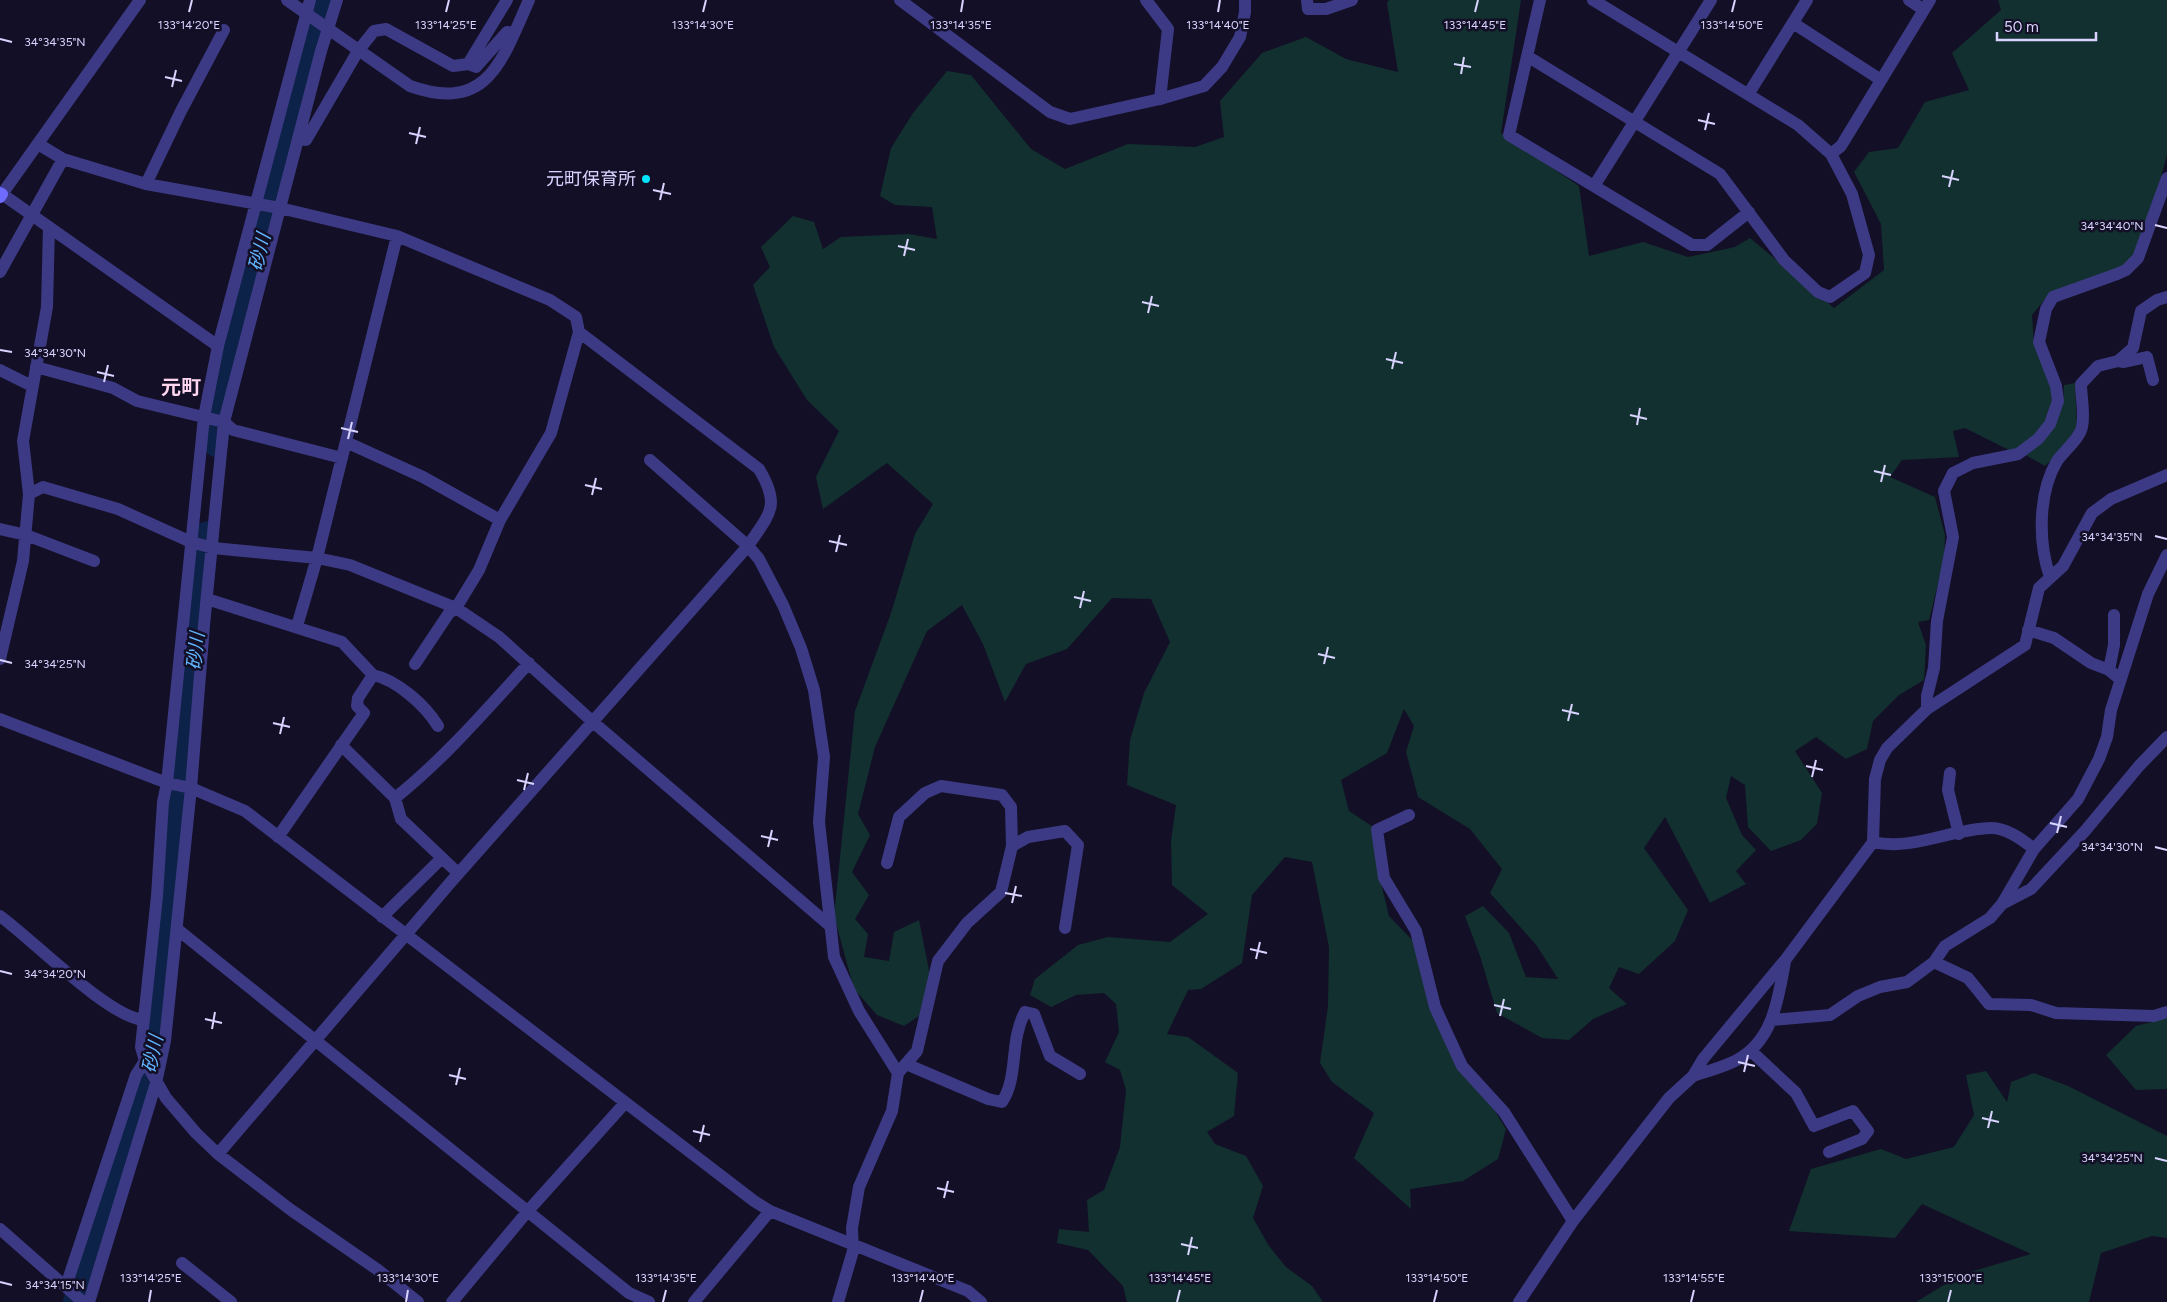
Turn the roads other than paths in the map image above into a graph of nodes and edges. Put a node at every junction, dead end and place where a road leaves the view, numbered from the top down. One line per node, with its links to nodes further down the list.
1 (140, 0): 32 (street)
2 (287, 0): 18 (street)
3 (310, 0): 18 (street)
4 (337, 0): 21 (street)
5 (507, 0): 26 (street)
6 (529, 0): 22 (street)
7 (900, 0): 29 (street)
8 (1146, 0): 29 (street)
9 (1244, 0): 29 (street)
10 (1307, 0): 11 (street)
11 (1352, 0)
12 (1540, 0): 25 (street)
13 (1593, 0): 24 (street)
14 (1711, 0): 24 (street)
15 (1806, 0): 19 (street)
16 (1909, 0): 17 (street)
17 (1927, 5): 27 (street)
18 (306, 14): 21 (street); 39 (street)
19 (1793, 23): 27 (street); 28 (street)
20 (224, 30): 36 (street)
21 (329, 31): 23 (street); 31 (street)
22 (514, 33): 23 (street); 26 (street)
23 (358, 51): 26 (street); 31 (street)
24 (1680, 52): 28 (street); 30 (street)
25 (1527, 56): 30 (street); 37 (street)
26 (468, 64)
27 (1881, 80): 33 (street)
28 (1749, 93): 33 (street)
29 (1160, 99)
30 (1635, 122): 37 (street); 41 (street)
31 (298, 138): 40 (street)
32 (38, 144): 34 (street); 38 (street)
33 (1831, 154): 41 (street)
34 (63, 159): 36 (street); 42 (street)
35 (2167, 178): 82 (street)
36 (146, 184): 39 (street)
37 (1594, 186): 41 (street)
38 (1, 195): 42 (street)
39 (258, 204): 40 (street); 48 (street)
40 (280, 208): 44 (street); 55 (street)
41 (1749, 212)
42 (31, 215): 43 (street); 45 (street)
43 (49, 227): 48 (street); 50 (street)
44 (397, 236): 47 (street); 56 (street)
45 (0, 272)
46 (2167, 297): 49 (street)
47 (579, 332): 61 (street); 65 (street)
48 (218, 346): 54 (street)
49 (2118, 361): 52 (street); 70 (street)
50 (36, 367): 53 (street); 54 (street)
51 (0, 370): 53 (street)
52 (2153, 380)
53 (32, 386): 60 (street)
54 (204, 417): 55 (street); 64 (street)
55 (224, 422): 57 (street); 66 (street)
56 (346, 442): 57 (street); 61 (street)
57 (342, 458): 68 (street)
58 (650, 460): 65 (street)
59 (2167, 475): 70 (street)
60 (29, 494): 63 (street); 64 (street)
61 (500, 520): 72 (street)
62 (0, 529): 63 (street)
63 (26, 534): 69 (street); 76 (street)
64 (191, 542): 66 (street); 89 (street)
65 (748, 546): 84 (street); 104 (street)
66 (213, 548): 68 (street); 71 (street)
67 (2167, 555): 81 (street)
68 (318, 558): 72 (street); 74 (street)
69 (94, 561)
70 (2050, 577): 75 (street)
71 (207, 599): 74 (street); 90 (street)
72 (456, 608): 77 (street); 78 (street)
73 (2114, 615): 79 (street)
74 (297, 626): 80 (street)
75 (2028, 630): 79 (street); 82 (street)
76 (0, 659)
77 (529, 663): 84 (street); 91 (street)
78 (415, 664)
79 (2109, 670): 81 (street)
80 (372, 675): 85 (street); 87 (street)
81 (2120, 679): 97 (street)
82 (1927, 708): 95 (street)
83 (0, 720): 89 (street)
84 (593, 722): 100 (street); 104 (street)
85 (438, 726)
86 (2167, 737): 101 (street)
87 (341, 745): 91 (street); 94 (street)
88 (1950, 773): 93 (street)
89 (167, 783): 90 (street); 111 (street)
90 (191, 788): 94 (street); 106 (street)
91 (395, 798): 98 (street)
92 (1409, 816): 125 (street)
93 (1959, 834): 95 (street); 97 (street)
94 (278, 836): 102 (street)
95 (1873, 842): 108 (street)
96 (1012, 846): 99 (street); 105 (street); 116 (street)
97 (2034, 850): 101 (street)
98 (442, 858): 100 (street); 102 (street)
99 (887, 863)
100 (458, 873): 107 (street)
101 (2002, 904): 109 (street)
102 (382, 917): 107 (street)
103 (2, 921): 111 (street)
104 (829, 925): 116 (street)
105 (1065, 928)
106 (177, 929): 113 (street); 119 (street)
107 (406, 935): 113 (street); 120 (street)
108 (1786, 959): 112 (street); 118 (street)
109 (1934, 962): 110 (street); 112 (street)
110 (2167, 1012)
111 (144, 1020): 115 (street)
112 (1772, 1020): 114 (street)
113 (314, 1039): 122 (street); 124 (street)
114 (1751, 1051): 118 (street); 121 (street)
115 (145, 1061): 119 (street); 129 (street)
116 (902, 1069): 117 (street); 127 (street)
117 (1080, 1074)
118 (1693, 1076): 125 (street)
119 (156, 1083): 122 (street); 132 (street)
120 (625, 1103): 123 (street); 124 (street)
121 (1829, 1152)
122 (218, 1154): 134 (street)
123 (770, 1211): 127 (street); 137 (street)
124 (527, 1212): 135 (street); 136 (street)
125 (1573, 1221): 130 (street)
126 (0, 1229): 129 (street)
127 (854, 1245): 138 (street); 139 (street)
128 (182, 1263): 133 (street)
129 (66, 1286): 131 (street)
130 (1522, 1301)
131 (83, 1302)
132 (88, 1302)
133 (231, 1302)
134 (418, 1302)
135 (452, 1302)
136 (649, 1302)
137 (694, 1302)
138 (838, 1302)
139 (981, 1302)

